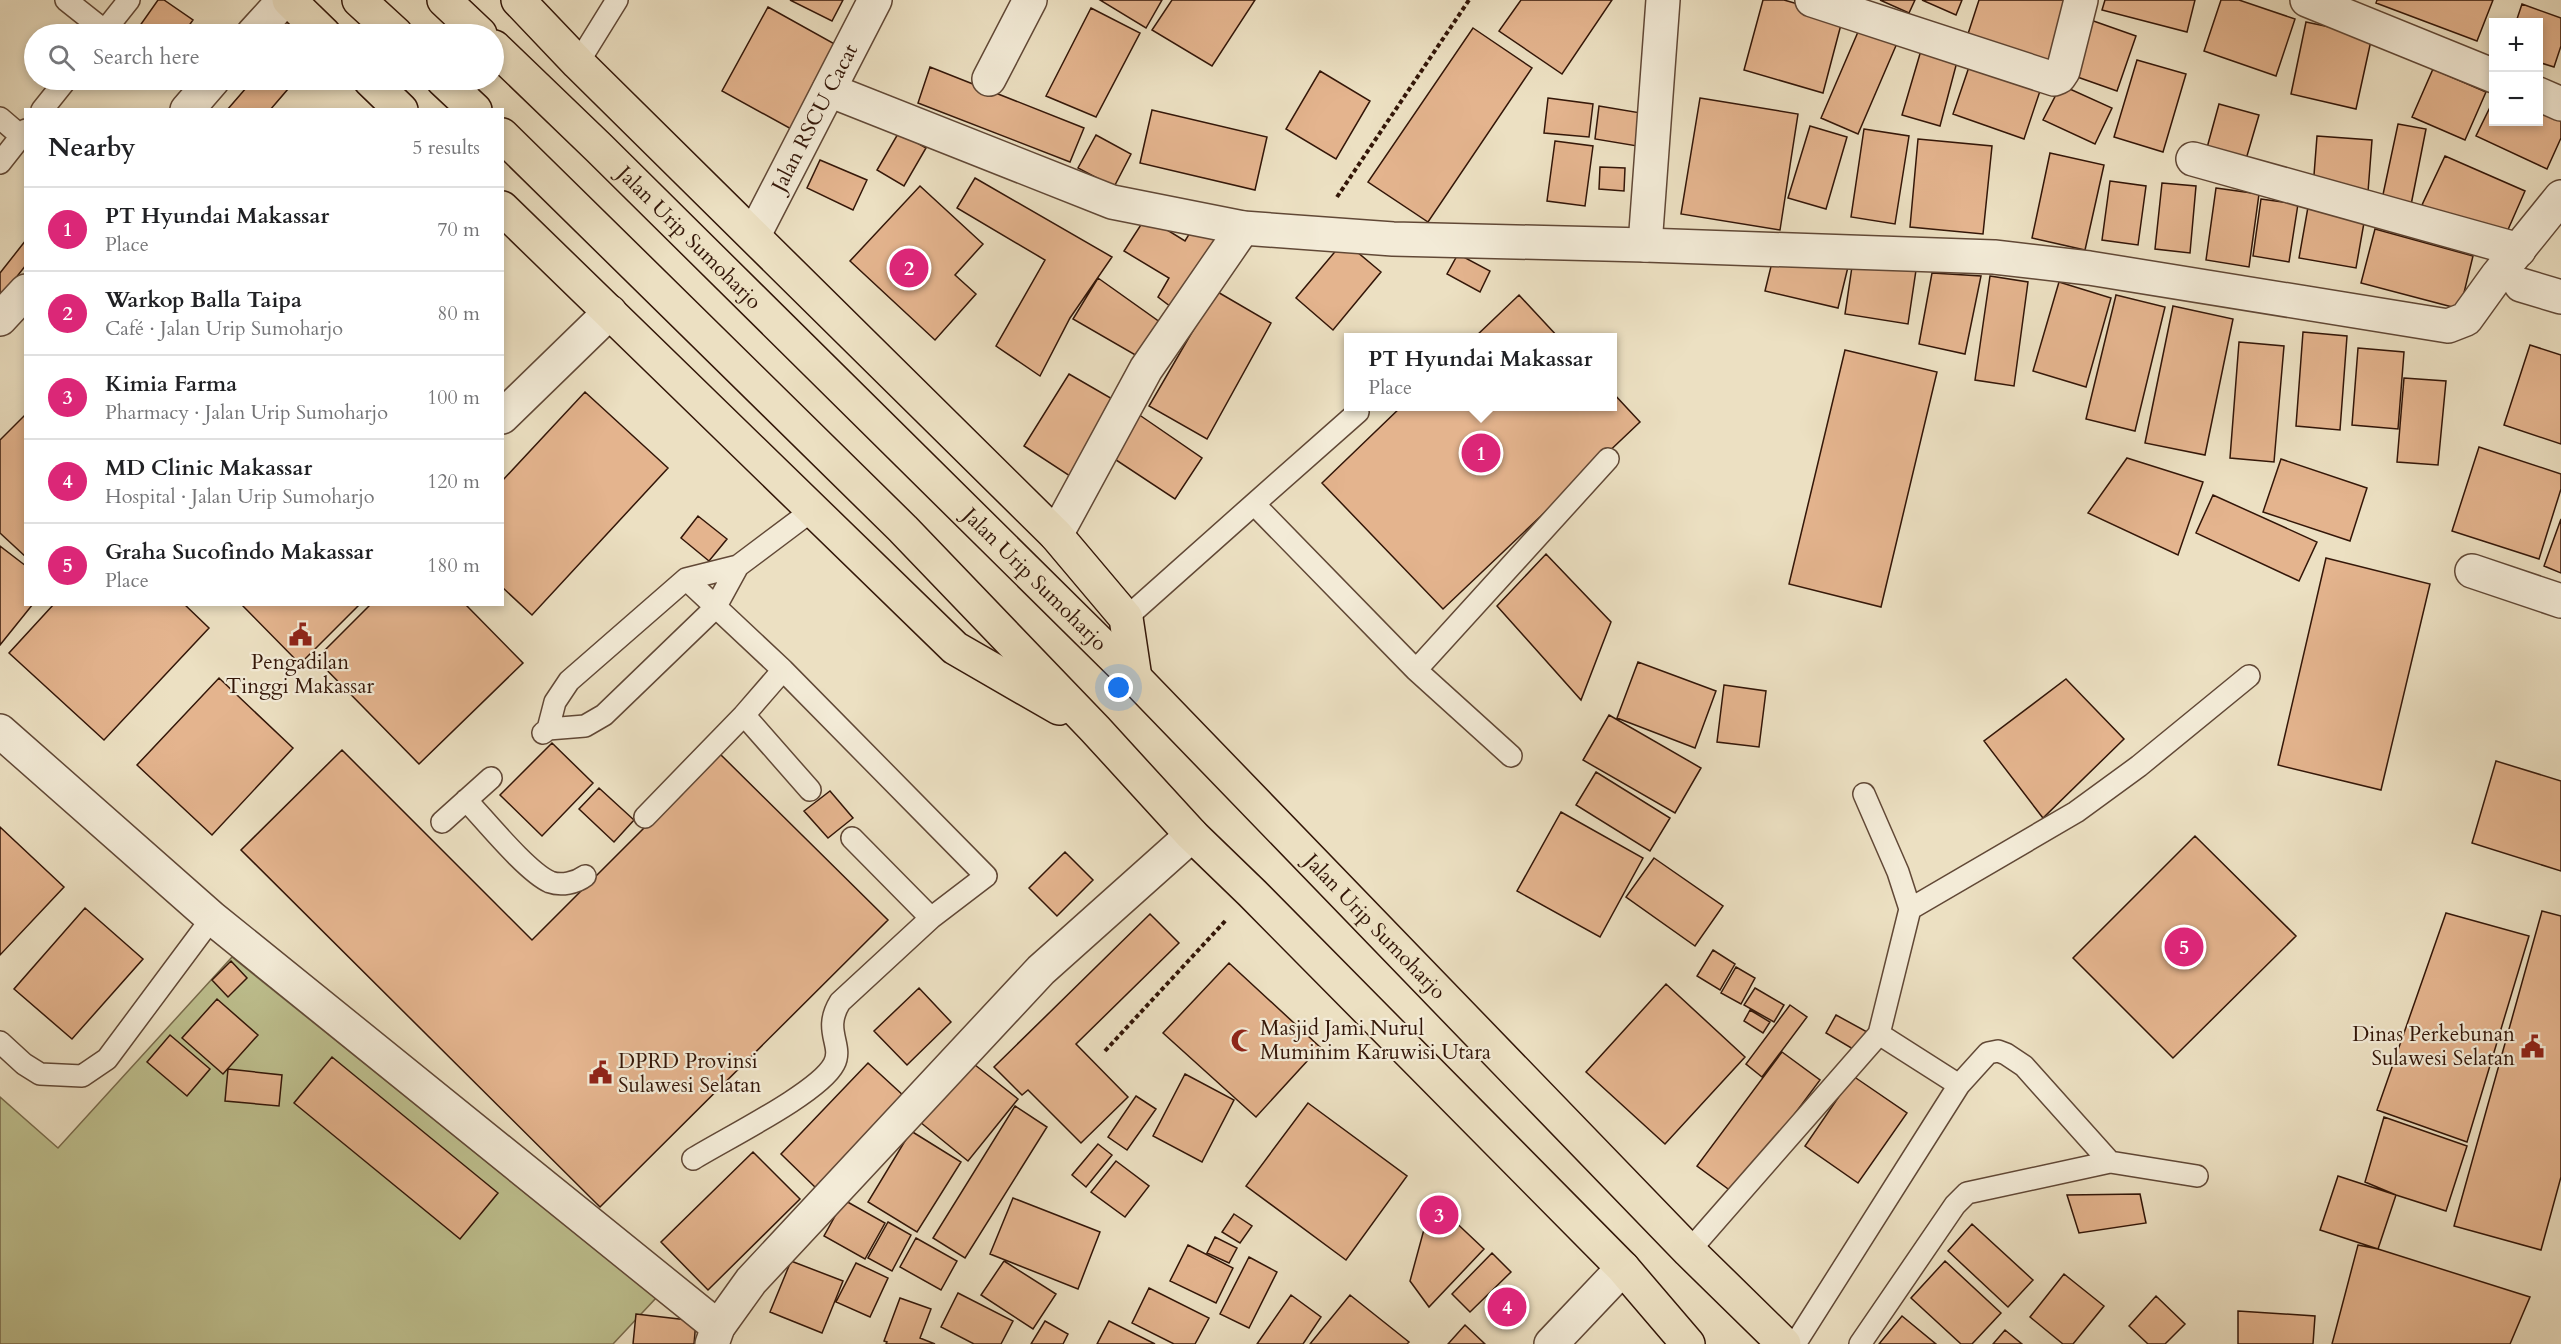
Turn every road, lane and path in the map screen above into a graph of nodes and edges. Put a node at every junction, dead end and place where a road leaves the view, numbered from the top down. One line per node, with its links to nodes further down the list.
1 (66, 0): 15 (lane)
2 (129, 0): 16 (lane)
3 (286, 0): 17 (street); 18 (highway)
4 (359, 0): 19 (highway)
5 (444, 0): 20 (highway)
6 (518, 0): 22 (highway)
7 (617, 0): 22 (lane)
8 (875, 0): 29 (street, Jalan RSCU Cacat)
9 (1030, 0): 24 (street)
10 (1469, 0): 45 (path)
11 (1663, 0): 46 (street)
12 (1812, 0): 13 (street)
13 (2081, 0)
14 (2307, 0): 23 (street)
15 (94, 24)
16 (111, 24)
17 (263, 24)
18 (313, 24)
19 (385, 24)
20 (469, 24)
21 (504, 57): 68 (highway, Jalan Urip Sumoharjo)
22 (578, 63): 44 (highway)
23 (2489, 74)
24 (989, 78)
25 (58, 90): 32 (lane)
26 (204, 90): 33 (street)
27 (380, 90): 34 (highway)
28 (454, 90): 35 (highway)
29 (829, 90): 43 (street); 44 (street, Jalan RSCU Cacat)
30 (2543, 96): 31 (street)
31 (2561, 104)
32 (44, 108)
33 (189, 108)
34 (399, 108)
35 (473, 108)
36 (0, 118): 37 (lane)
37 (23, 133): 40 (lane)
38 (504, 137): 70 (highway)
39 (2193, 159): 47 (street)
40 (0, 163)
41 (2561, 197): 47 (street)
42 (504, 210): 51 (highway)
43 (1243, 228): 45 (street); 58 (street)
44 (754, 235): 58 (highway)
45 (1311, 235): 46 (street)
46 (1645, 245): 47 (street)
47 (2519, 250)
48 (2521, 285): 50 (street)
49 (24, 293): 52 (street)
50 (2561, 297)
51 (610, 312): 54 (street); 57 (highway)
52 (0, 319)
53 (1358, 412): 56 (lane)
54 (504, 415)
55 (1608, 459): 66 (lane)
56 (1254, 504): 64 (lane); 66 (lane)
57 (814, 509): 59 (lane); 70 (highway)
58 (1056, 535): 64 (highway)
59 (738, 566): 61 (lane); 63 (lane)
60 (2472, 571): 62 (street)
61 (686, 579): 63 (lane); 63 (lane)
62 (2561, 601)
63 (715, 608): 65 (lane)
64 (1126, 618): 68 (highway)
65 (783, 670): 69 (lane); 85 (lane)
66 (1416, 670): 72 (lane)
67 (2249, 676): 83 (lane)
68 (1135, 678): 93 (highway, Jalan Urip Sumoharjo)
69 (744, 715): 74 (lane); 77 (lane)
70 (1095, 729): 79 (highway)
71 (0, 730): 84 (street)
72 (1511, 756)
73 (491, 778): 76 (lane)
74 (810, 790)
75 (1864, 794): 83 (lane)
76 (466, 800): 78 (lane); 81 (lane)
77 (645, 817)
78 (442, 822)
79 (1192, 835): 82 (highway); 95 (street)
80 (852, 837): 85 (lane)
81 (585, 876)
82 (1252, 892): 88 (path); 94 (highway)
83 (1910, 909): 86 (lane)
84 (212, 918): 87 (lane); 95 (street)
85 (931, 918): 90 (lane)
86 (1879, 1034): 89 (lane); 93 (lane)
87 (0, 1042)
88 (1105, 1051)
89 (1959, 1085): 91 (lane); 99 (lane)
90 (693, 1159)
91 (2110, 1162): 92 (lane); 100 (lane)
92 (2197, 1176)
93 (1689, 1251): 98 (highway, Jalan Urip Sumoharjo)
94 (1623, 1268): 96 (street); 97 (highway)
95 (715, 1336)
96 (1551, 1344)
97 (1688, 1344)
98 (1784, 1344)
99 (1795, 1344)
100 (1860, 1344)

